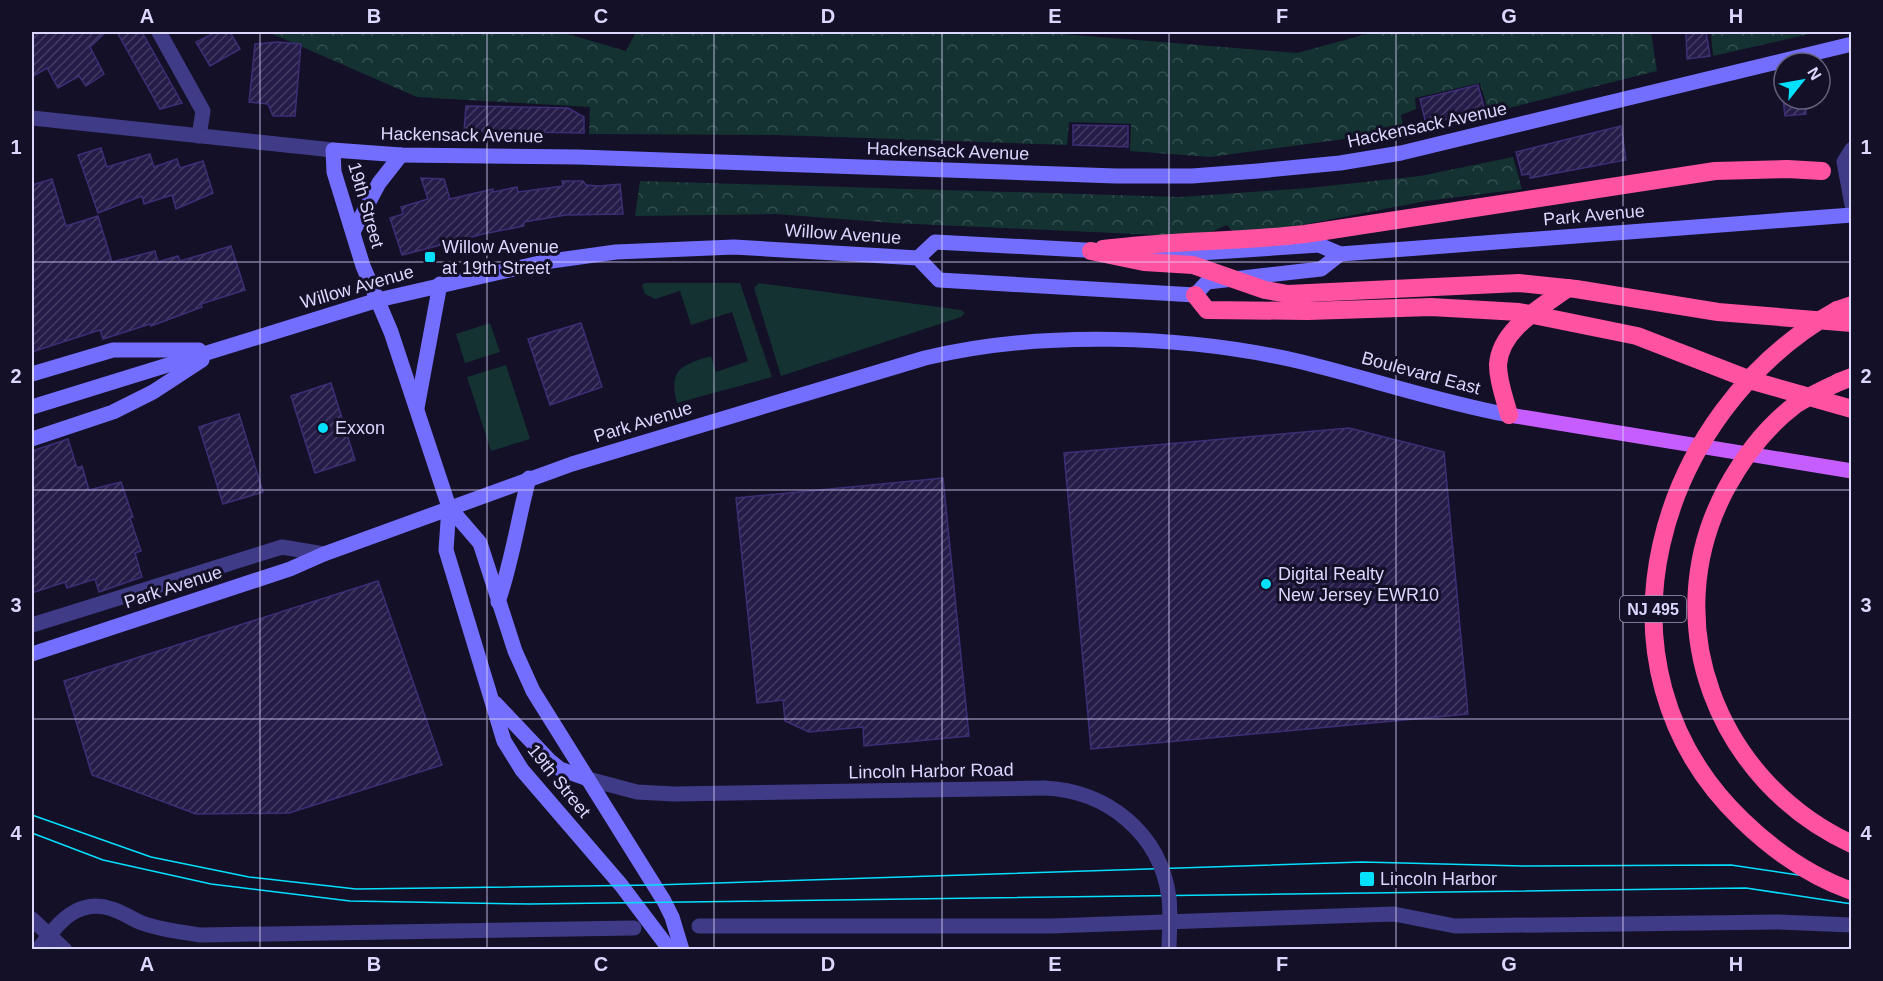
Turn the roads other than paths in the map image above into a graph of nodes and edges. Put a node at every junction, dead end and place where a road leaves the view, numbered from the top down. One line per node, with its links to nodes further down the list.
1 (159, 32): 4 (street)
2 (1851, 44): 7 (main road, Hackensack Avenue)
3 (32, 118): 4 (street, Hackensack Avenue)
4 (199, 136): 6 (street, Hackensack Avenue)
5 (1851, 149): 9 (street)
6 (333, 150): 7 (main road, Hackensack Avenue); 11 (main road, 19th Street)
7 (401, 155): 11 (main road)
8 (1822, 171): 12 (highway)
9 (1851, 205)
10 (1851, 215): 13 (main road, Park Avenue)
11 (352, 232): 19 (main road, 19th Street)
12 (1091, 251): 13 (main road, Park Avenue); 14 (main road, Willow Avenue); 15 (highway)
13 (1340, 254): 15 (main road, Park Avenue)
14 (918, 258): 16 (main road, Willow Avenue); 18 (main road, Willow Avenue)
15 (1236, 279): 17 (highway); 18 (main road, Park Avenue)
16 (440, 284): 19 (main road, Willow Avenue); 29 (main road)
17 (1568, 288): 21 (highway); 22 (highway)
18 (1195, 295): 21 (highway)
19 (378, 300): 24 (main road, Willow Avenue); 29 (main road, 19th Street)
20 (1844, 308): 42 (highway, NJ 495, bridge)
21 (1532, 314): 28 (highway); 30 (highway)
22 (1851, 323)
23 (978, 347): 30 (main road, Boulevard East); 33 (main road, Park Avenue)
24 (218, 351): 25 (main road); 27 (main road, Willow Avenue); 31 (main road)
25 (32, 374)
26 (1845, 379): 41 (highway, NJ 495, bridge)
27 (32, 407)
28 (1851, 409)
29 (416, 410): 34 (main road, 19th Street)
30 (1509, 415): 32 (main road, Boulevard East)
31 (32, 440)
32 (1851, 471)
33 (529, 478): 34 (main road, Park Avenue); 36 (main road)
34 (450, 507): 35 (main road, Park Avenue); 36 (main road, 19th Street); 39 (main road, 19th Street)
35 (324, 554): 37 (street, Park Avenue); 38 (main road, Park Avenue)
36 (498, 602): 40 (main road, 19th Street)
37 (32, 625)
38 (32, 654)
39 (492, 699): 40 (main road); 50 (main road, 19th Street)
40 (588, 779): 51 (main road, 19th Street); 52 (street, Lincoln Harbor Road, bridge)
41 (1851, 844)
42 (1851, 891)
43 (32, 919): 47 (street)
44 (1851, 925): 45 (street)
45 (699, 926)
46 (634, 928): 47 (street)
47 (49, 935): 48 (street); 49 (street)
48 (38, 950)
49 (65, 950)
50 (670, 950)
51 (682, 950)
52 (1170, 950)

